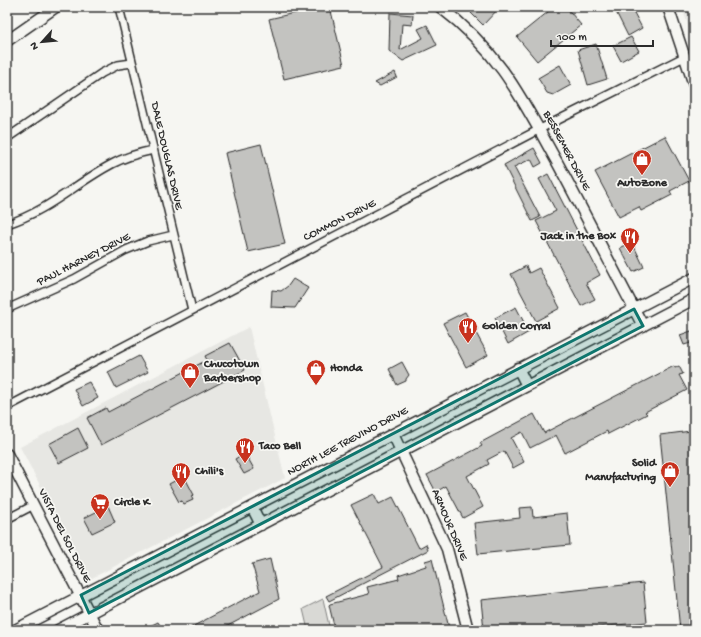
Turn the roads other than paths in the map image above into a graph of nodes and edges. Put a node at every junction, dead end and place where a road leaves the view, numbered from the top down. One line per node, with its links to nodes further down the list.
1 (56, 7): 5 (main road)
2 (119, 7): 7 (street, DALE DOUGLAS DRIVE)
3 (440, 7): 9 (main road, BESSEMER DRIVE)
4 (668, 7): 6 (main road)
5 (7, 41)
6 (684, 57): 8 (main road); 9 (street, COMMON DRIVE)
7 (132, 63): 10 (street); 11 (street, DALE DOUGLAS DRIVE)
8 (694, 85)
9 (540, 129): 17 (main road, BESSEMER DRIVE); 18 (street, COMMON DRIVE)
10 (7, 138)
11 (153, 150): 12 (street); 13 (street, DALE DOUGLAS DRIVE)
12 (7, 224)
13 (173, 235): 16 (street, PAUL HARNEY DRIVE); 18 (street, DALE DOUGLAS DRIVE)
14 (694, 278): 17 (main road, NORTH LEE TREVINO DRIVE)
15 (694, 300): 19 (main road)
16 (7, 309)
17 (634, 309): 19 (main road, BESSEMER DRIVE); 20 (main road, NORTH LEE TREVINO DRIVE)
18 (192, 310): 22 (street, COMMON DRIVE)
19 (643, 326): 21 (main road)
20 (518, 368): 21 (main road); 23 (main road, NORTH LEE TREVINO DRIVE)
21 (527, 386): 24 (main road)
22 (7, 407)
23 (393, 434): 24 (main road, ARMOUR DRIVE); 27 (main road, NORTH LEE TREVINO DRIVE)
24 (401, 452): 29 (main road); 35 (main road, ARMOUR DRIVE)
25 (7, 454): 26 (main road, VISTA DEL SOL DRIVE)
26 (34, 505): 28 (street); 30 (main road, VISTA DEL SOL DRIVE)
27 (252, 507): 29 (main road); 30 (main road, NORTH LEE TREVINO DRIVE)
28 (7, 519)
29 (261, 525): 31 (main road)
30 (81, 595): 31 (main road, VISTA DEL SOL DRIVE); 32 (main road, NORTH LEE TREVINO DRIVE)
31 (90, 613): 33 (main road); 34 (main road, VISTA DEL SOL DRIVE)
32 (15, 630)
33 (58, 630)
34 (98, 630)
35 (468, 630)

